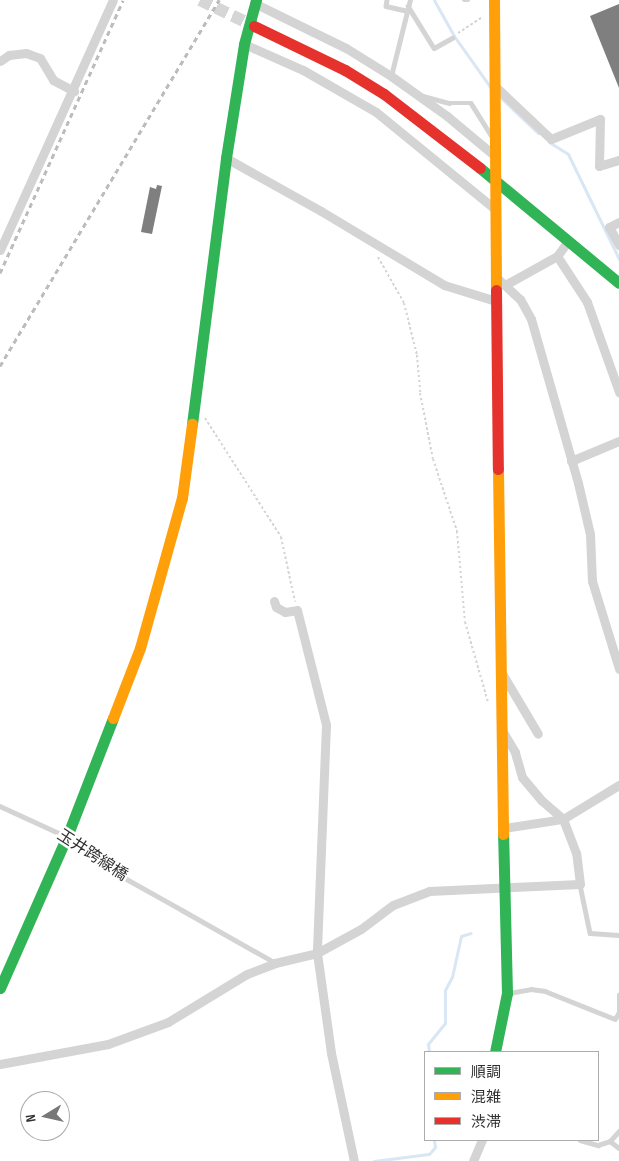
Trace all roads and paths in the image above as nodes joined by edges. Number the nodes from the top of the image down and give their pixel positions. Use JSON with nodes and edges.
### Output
{"nodes":[{"id":1,"x":113,"y":0,"type":"edge"},
{"id":2,"x":387,"y":0,"type":"edge"},
{"id":3,"x":410,"y":0,"type":"edge"},
{"id":4,"x":464,"y":0,"type":"edge"},
{"id":5,"x":468,"y":0,"type":"edge"},
{"id":6,"x":255,"y":2,"type":"edge"},
{"id":7,"x":494,"y":5,"type":"edge"},
{"id":8,"x":408,"y":9,"type":"junction"},
{"id":9,"x":254,"y":26,"type":"tunnel mouth"},
{"id":10,"x":452,"y":38,"type":"joint"},
{"id":11,"x":244,"y":44,"type":"junction"},
{"id":12,"x":0,"y":61,"type":"edge"},
{"id":13,"x":391,"y":76,"type":"junction"},
{"id":14,"x":496,"y":86,"type":"junction"},
{"id":15,"x":74,"y":91,"type":"junction"},
{"id":16,"x":420,"y":95,"type":"junction"},
{"id":17,"x":496,"y":151,"type":"junction"},
{"id":18,"x":226,"y":158,"type":"junction"},
{"id":19,"x":619,"y":160,"type":"edge"},
{"id":20,"x":496,"y":180,"type":"junction"},
{"id":21,"x":496,"y":210,"type":"junction"},
{"id":22,"x":619,"y":222,"type":"edge"},
{"id":23,"x":568,"y":241,"type":"junction"},
{"id":24,"x":619,"y":245,"type":"edge"},
{"id":25,"x":380,"y":246,"type":"junction"},
{"id":26,"x":0,"y":250,"type":"edge"},
{"id":27,"x":557,"y":256,"type":"junction"},
{"id":28,"x":496,"y":277,"type":"junction"},
{"id":29,"x":619,"y":284,"type":"edge"},
{"id":30,"x":505,"y":285,"type":"junction"},
{"id":31,"x":496,"y":301,"type":"junction"},
{"id":32,"x":619,"y":392,"type":"edge"},
{"id":33,"x":204,"y":417,"type":"dead end"},
{"id":34,"x":619,"y":441,"type":"edge"},
{"id":35,"x":571,"y":461,"type":"junction"},
{"id":36,"x":274,"y":600,"type":"dead end"},
{"id":37,"x":297,"y":610,"type":"junction"},
{"id":38,"x":619,"y":669,"type":"edge"},
{"id":39,"x":500,"y":670,"type":"junction"},
{"id":40,"x":489,"y":705,"type":"dead end"},
{"id":41,"x":500,"y":729,"type":"junction"},
{"id":42,"x":538,"y":734,"type":"dead end"},
{"id":43,"x":619,"y":785,"type":"edge"},
{"id":44,"x":0,"y":806,"type":"edge"},
{"id":45,"x":563,"y":819,"type":"junction"},
{"id":46,"x":504,"y":828,"type":"junction"},
{"id":47,"x":580,"y":884,"type":"junction"},
{"id":48,"x":504,"y":890,"type":"junction"},
{"id":49,"x":619,"y":935,"type":"edge"},
{"id":50,"x":317,"y":953,"type":"junction"},
{"id":51,"x":275,"y":963,"type":"junction"},
{"id":52,"x":0,"y":988,"type":"edge"},
{"id":53,"x":507,"y":993,"type":"junction"},
{"id":54,"x":619,"y":995,"type":"edge"},
{"id":55,"x":495,"y":1051,"type":"edge"},
{"id":56,"x":0,"y":1064,"type":"edge"},
{"id":57,"x":619,"y":1131,"type":"edge"},
{"id":58,"x":482,"y":1141,"type":"edge"},
{"id":59,"x":584,"y":1141,"type":"edge"},
{"id":60,"x":610,"y":1141,"type":"junction"},
{"id":61,"x":619,"y":1148,"type":"edge"},
{"id":62,"x":354,"y":1161,"type":"edge"},
{"id":63,"x":473,"y":1161,"type":"edge"}],
"edges":[{"from":1,"to":15,"type":"street"},
{"from":2,"to":8,"type":"lane"},
{"from":3,"to":8,"type":"lane"},
{"from":4,"to":5,"type":"lane"},
{"from":6,"to":11,"type":"street"},
{"from":6,"to":13,"type":"street"},
{"from":7,"to":10,"type":"path"},
{"from":7,"to":14,"type":"street"},
{"from":8,"to":10,"type":"lane"},
{"from":8,"to":13,"type":"lane"},
{"from":9,"to":20,"type":"street"},
{"from":11,"to":18,"type":"street"},
{"from":11,"to":21,"type":"street"},
{"from":12,"to":15,"type":"street"},
{"from":13,"to":16,"type":"street"},
{"from":14,"to":17,"type":"street"},
{"from":14,"to":19,"type":"street"},
{"from":15,"to":26,"type":"street"},
{"from":16,"to":17,"type":"street"},
{"from":16,"to":17,"type":"lane"},
{"from":17,"to":20,"type":"street"},
{"from":18,"to":25,"type":"street"},
{"from":18,"to":52,"type":"street"},
{"from":20,"to":21,"type":"street"},
{"from":20,"to":23,"type":"street"},
{"from":21,"to":28,"type":"street"},
{"from":22,"to":24,"type":"street"},
{"from":23,"to":27,"type":"street"},
{"from":23,"to":29,"type":"street"},
{"from":25,"to":31,"type":"street"},
{"from":25,"to":40,"type":"path"},
{"from":27,"to":30,"type":"street"},
{"from":27,"to":32,"type":"street"},
{"from":28,"to":30,"type":"street"},
{"from":28,"to":31,"type":"street"},
{"from":30,"to":35,"type":"street"},
{"from":31,"to":39,"type":"street"},
{"from":33,"to":37,"type":"path"},
{"from":34,"to":35,"type":"street"},
{"from":35,"to":38,"type":"street"},
{"from":36,"to":37,"type":"street"},
{"from":37,"to":50,"type":"street"},
{"from":39,"to":41,"type":"street"},
{"from":39,"to":42,"type":"street"},
{"from":41,"to":45,"type":"street"},
{"from":41,"to":46,"type":"street"},
{"from":43,"to":45,"type":"street"},
{"from":44,"to":51,"type":"lane","name":"玉井跨線橋","bridge":true},
{"from":45,"to":46,"type":"street"},
{"from":45,"to":47,"type":"street"},
{"from":46,"to":48,"type":"street"},
{"from":47,"to":48,"type":"street"},
{"from":47,"to":49,"type":"lane"},
{"from":48,"to":50,"type":"street"},
{"from":48,"to":53,"type":"street"},
{"from":50,"to":51,"type":"street"},
{"from":50,"to":62,"type":"street"},
{"from":51,"to":56,"type":"street"},
{"from":53,"to":54,"type":"lane"},
{"from":53,"to":55,"type":"street"},
{"from":57,"to":60,"type":"lane"},
{"from":58,"to":63,"type":"street"},
{"from":59,"to":60,"type":"lane"},
{"from":60,"to":61,"type":"lane"}]}
